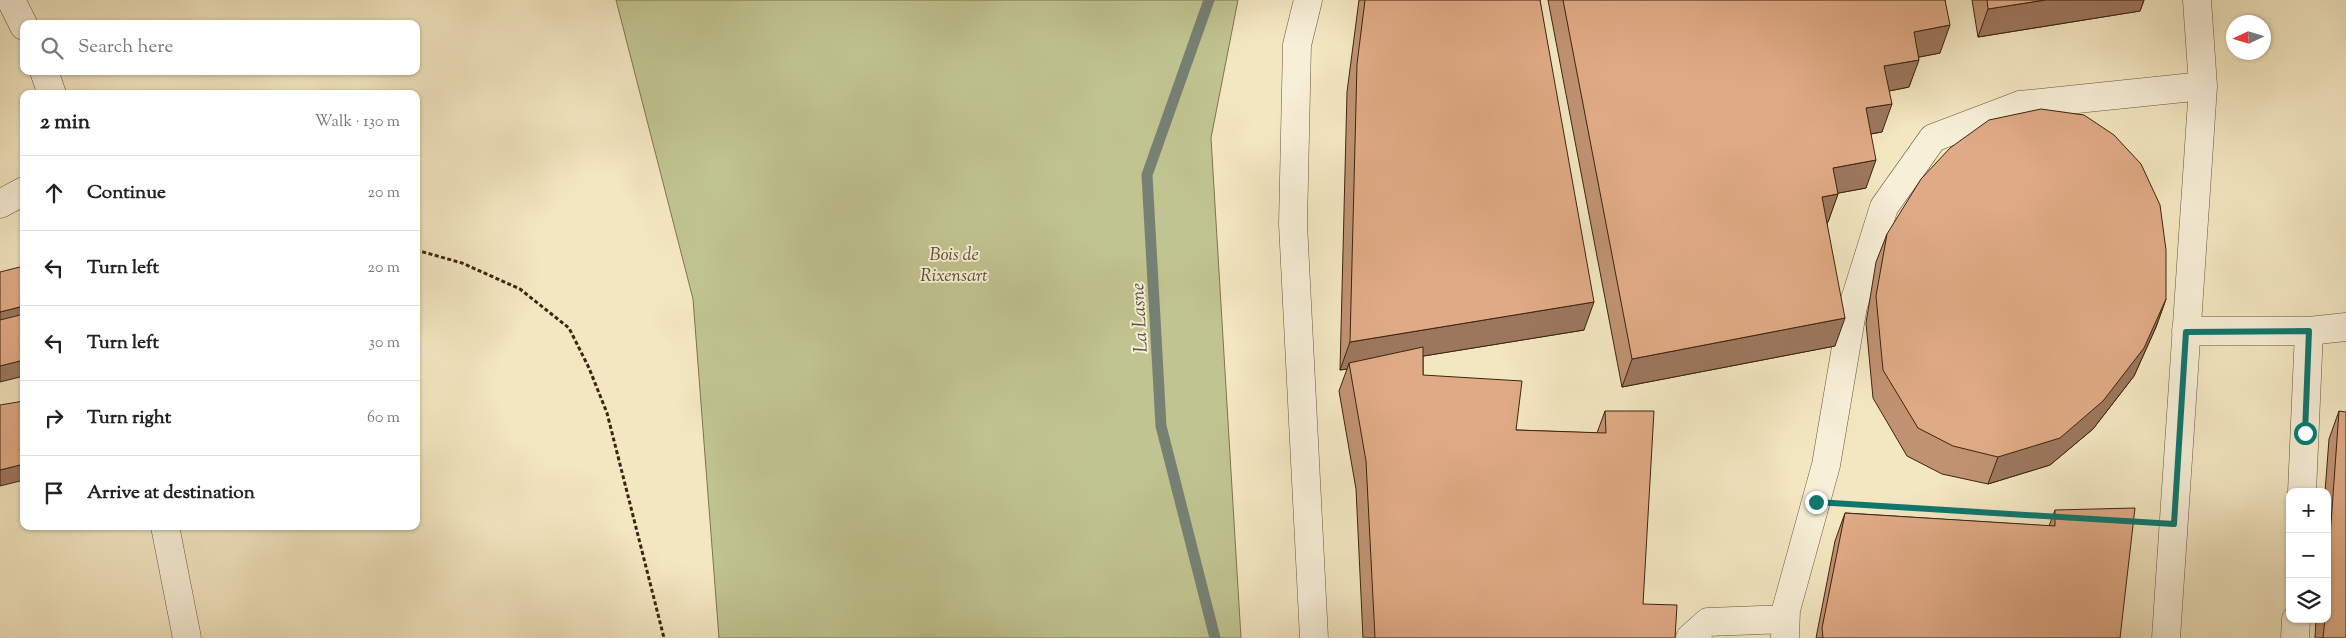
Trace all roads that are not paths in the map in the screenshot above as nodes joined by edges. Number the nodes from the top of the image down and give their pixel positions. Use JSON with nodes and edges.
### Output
{"nodes":[{"id":1,"x":11,"y":0,"type":"edge"},
{"id":2,"x":1308,"y":0,"type":"edge"},
{"id":3,"x":2197,"y":0,"type":"edge"},
{"id":4,"x":21,"y":20,"type":"edge"},
{"id":5,"x":45,"y":75,"type":"edge"},
{"id":6,"x":2203,"y":86,"type":"junction"},
{"id":7,"x":51,"y":90,"type":"edge"},
{"id":8,"x":20,"y":193,"type":"edge"},
{"id":9,"x":0,"y":204,"type":"edge"},
{"id":10,"x":2346,"y":327,"type":"edge"},
{"id":11,"x":2309,"y":331,"type":"junction"},
{"id":12,"x":2186,"y":332,"type":"junction"},
{"id":13,"x":2302,"y":488,"type":"edge"},
{"id":14,"x":166,"y":530,"type":"edge"},
{"id":15,"x":2296,"y":623,"type":"edge"},
{"id":16,"x":1785,"y":629,"type":"edge"},
{"id":17,"x":187,"y":638,"type":"edge"},
{"id":18,"x":1314,"y":638,"type":"edge"},
{"id":19,"x":1690,"y":638,"type":"edge"},
{"id":20,"x":2166,"y":638,"type":"edge"},
{"id":21,"x":2295,"y":638,"type":"edge"}],
"edges":[{"from":1,"to":4,"type":"street"},
{"from":2,"to":18,"type":"street"},
{"from":3,"to":6,"type":"street"},
{"from":5,"to":7,"type":"street"},
{"from":6,"to":12,"type":"street"},
{"from":6,"to":16,"type":"street"},
{"from":8,"to":9,"type":"street"},
{"from":10,"to":11,"type":"street"},
{"from":11,"to":12,"type":"street"},
{"from":11,"to":13,"type":"street"},
{"from":12,"to":20,"type":"street"},
{"from":14,"to":17,"type":"street"},
{"from":15,"to":21,"type":"street"},
{"from":16,"to":19,"type":"street"}]}
